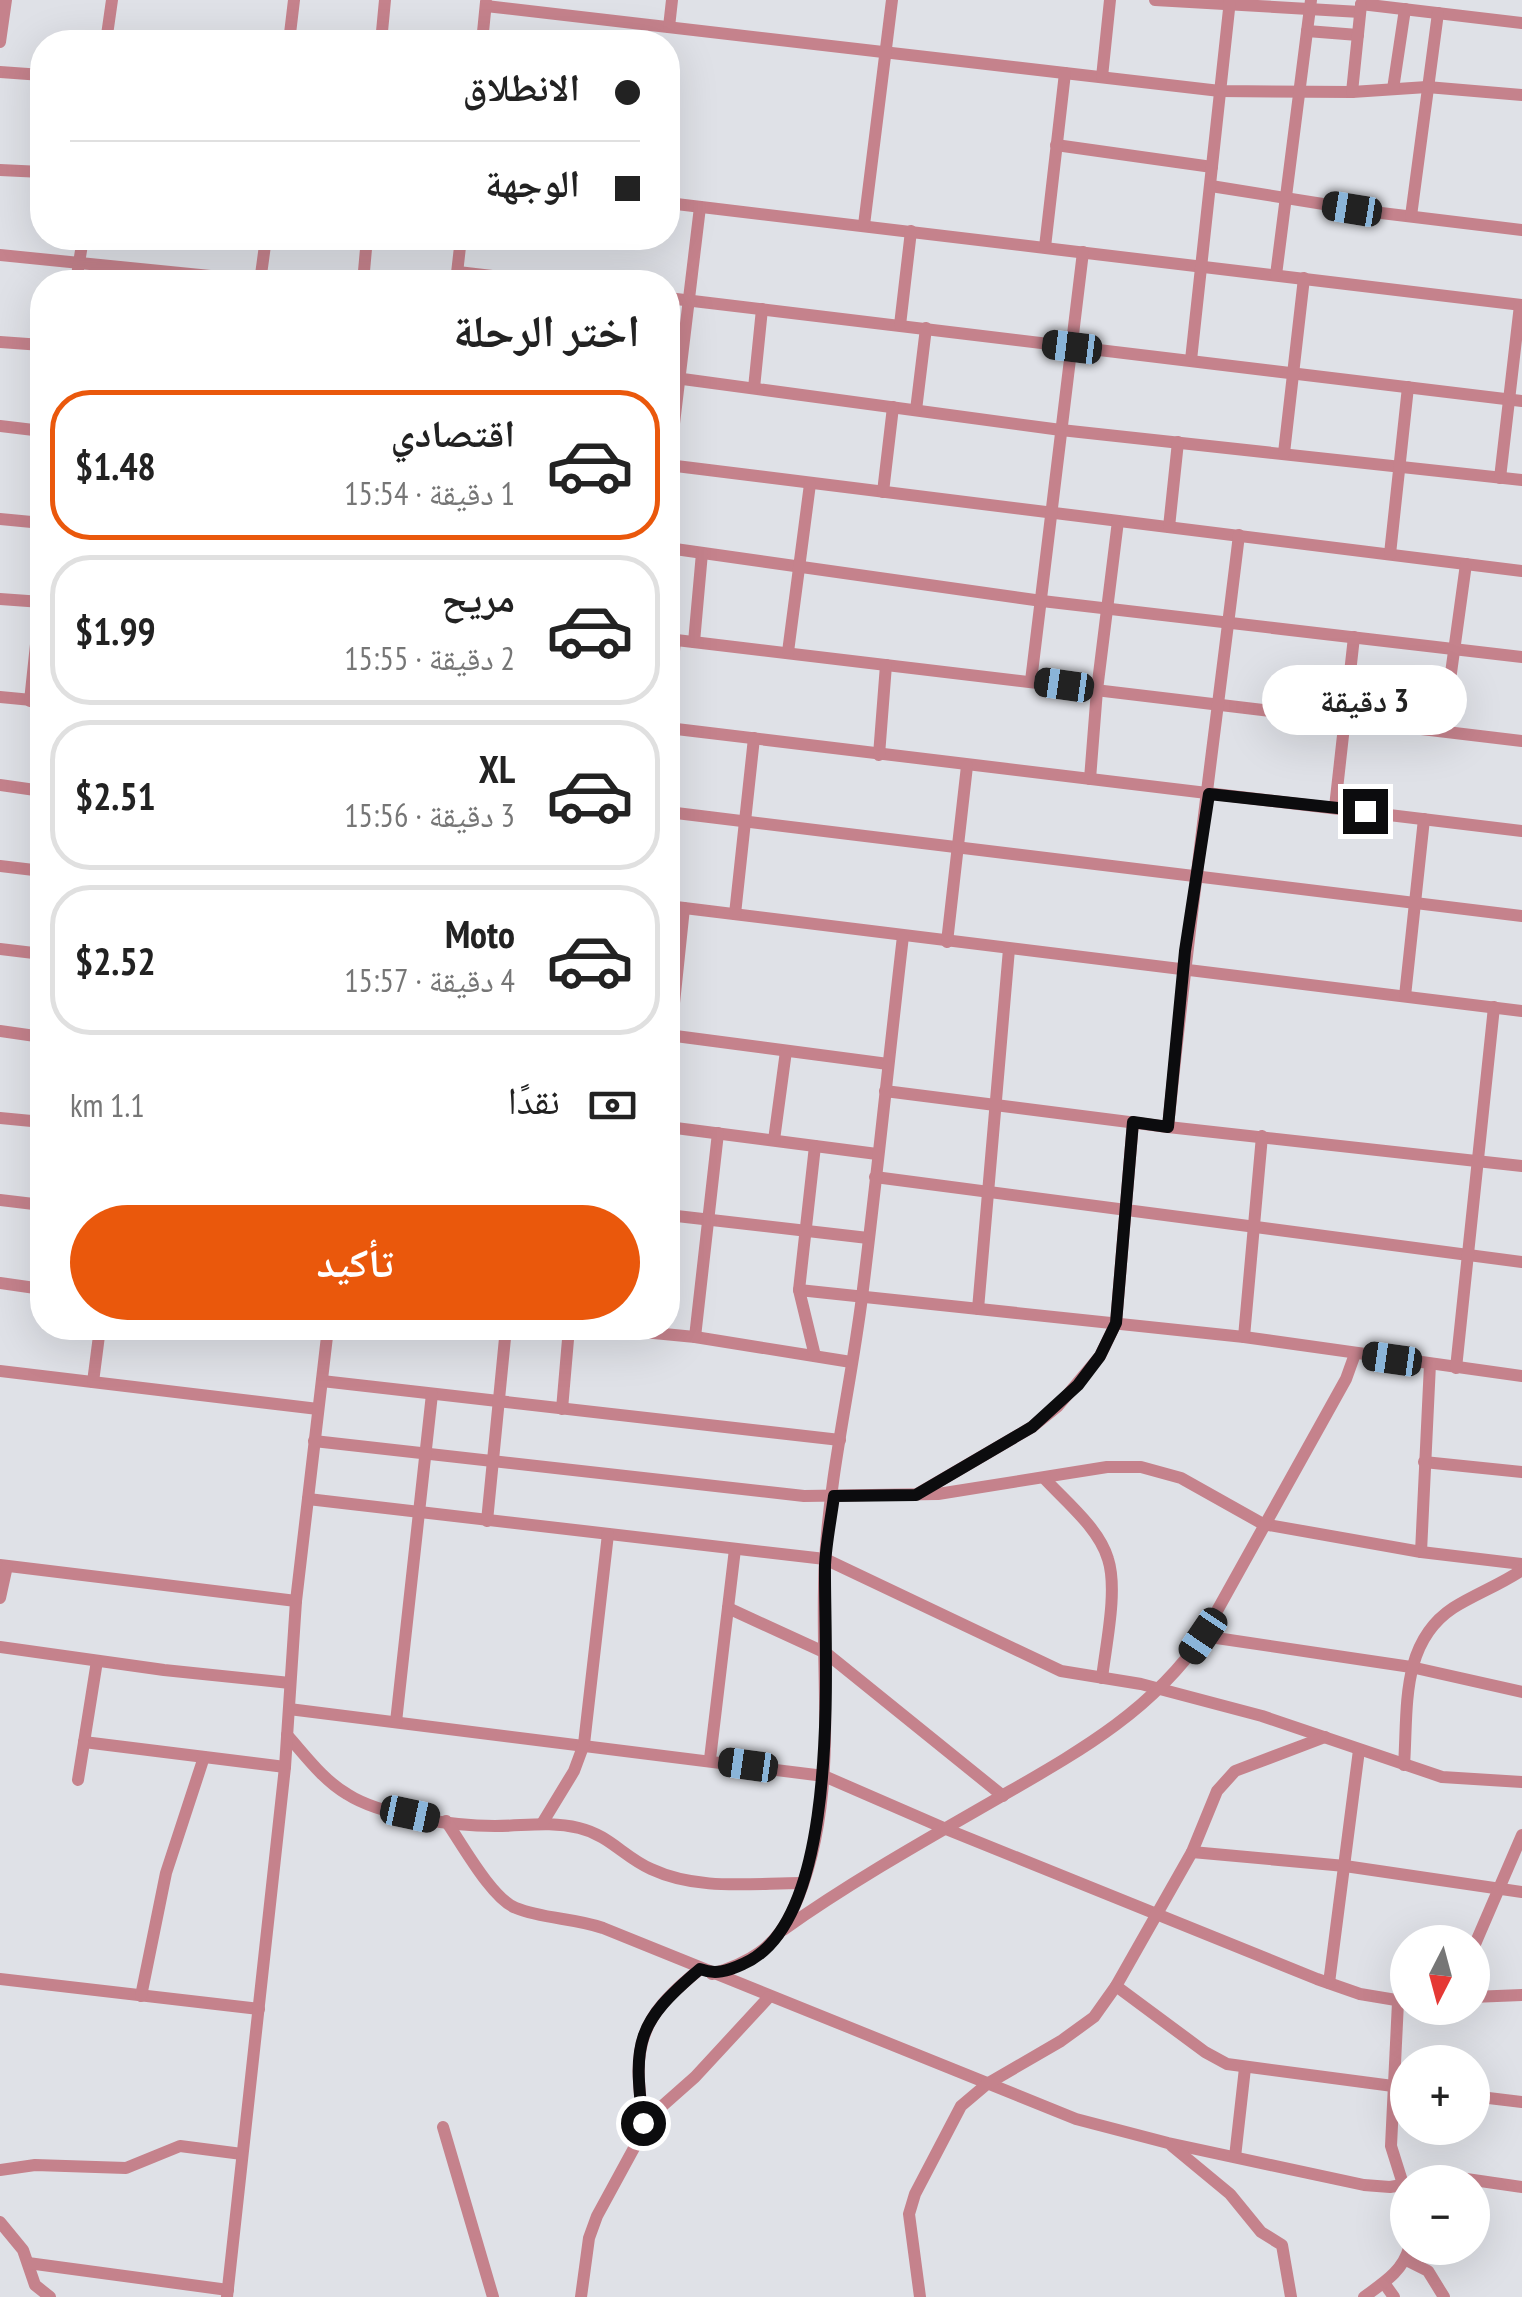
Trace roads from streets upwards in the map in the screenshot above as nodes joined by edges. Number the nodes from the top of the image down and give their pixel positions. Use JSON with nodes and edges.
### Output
{"nodes":[{"id":1,"x":6,"y":0,"type":"edge"},
{"id":2,"x":112,"y":0,"type":"edge"},
{"id":3,"x":294,"y":0,"type":"edge"},
{"id":4,"x":385,"y":0,"type":"edge"},
{"id":5,"x":672,"y":0,"type":"edge"},
{"id":6,"x":892,"y":0,"type":"edge"},
{"id":7,"x":1110,"y":0,"type":"edge"},
{"id":8,"x":1155,"y":0,"type":"edge"},
{"id":9,"x":1230,"y":1,"type":"edge"},
{"id":10,"x":486,"y":3,"type":"edge"},
{"id":11,"x":1310,"y":4,"type":"edge"},
{"id":12,"x":1361,"y":5,"type":"edge"},
{"id":13,"x":1405,"y":9,"type":"junction"},
{"id":14,"x":1438,"y":13,"type":"junction"},
{"id":15,"x":1522,"y":23,"type":"edge"},
{"id":16,"x":670,"y":28,"type":"junction"},
{"id":17,"x":108,"y":30,"type":"edge"},
{"id":18,"x":290,"y":30,"type":"edge"},
{"id":19,"x":382,"y":30,"type":"edge"},
{"id":20,"x":483,"y":30,"type":"edge"},
{"id":21,"x":1307,"y":31,"type":"junction"},
{"id":22,"x":1358,"y":35,"type":"junction"},
{"id":23,"x":0,"y":42,"type":"edge"},
{"id":24,"x":885,"y":54,"type":"junction"},
{"id":25,"x":0,"y":72,"type":"edge"},
{"id":26,"x":1065,"y":73,"type":"junction"},
{"id":27,"x":30,"y":74,"type":"edge"},
{"id":28,"x":1102,"y":77,"type":"junction"},
{"id":29,"x":1427,"y":87,"type":"junction"},
{"id":30,"x":1394,"y":89,"type":"junction"},
{"id":31,"x":1220,"y":90,"type":"junction"},
{"id":32,"x":1298,"y":92,"type":"junction"},
{"id":33,"x":1352,"y":92,"type":"junction"},
{"id":34,"x":1522,"y":95,"type":"edge"},
{"id":35,"x":1056,"y":145,"type":"junction"},
{"id":36,"x":1212,"y":167,"type":"junction"},
{"id":37,"x":0,"y":170,"type":"edge"},
{"id":38,"x":30,"y":171,"type":"edge"},
{"id":39,"x":1210,"y":186,"type":"junction"},
{"id":40,"x":1285,"y":197,"type":"junction"},
{"id":41,"x":680,"y":204,"type":"edge"},
{"id":42,"x":700,"y":207,"type":"junction"},
{"id":43,"x":1411,"y":216,"type":"junction"},
{"id":44,"x":864,"y":225,"type":"junction"},
{"id":45,"x":1522,"y":230,"type":"edge"},
{"id":46,"x":911,"y":231,"type":"junction"},
{"id":47,"x":1045,"y":247,"type":"junction"},
{"id":48,"x":81,"y":250,"type":"edge"},
{"id":49,"x":1084,"y":252,"type":"junction"},
{"id":50,"x":0,"y":255,"type":"edge"},
{"id":51,"x":79,"y":262,"type":"junction"},
{"id":52,"x":1201,"y":266,"type":"junction"},
{"id":53,"x":78,"y":270,"type":"edge"},
{"id":54,"x":151,"y":270,"type":"edge"},
{"id":55,"x":1276,"y":275,"type":"junction"},
{"id":56,"x":1304,"y":278,"type":"junction"},
{"id":57,"x":680,"y":299,"type":"edge"},
{"id":58,"x":688,"y":300,"type":"junction"},
{"id":59,"x":1521,"y":305,"type":"edge"},
{"id":60,"x":762,"y":308,"type":"junction"},
{"id":61,"x":900,"y":325,"type":"junction"},
{"id":62,"x":926,"y":328,"type":"junction"},
{"id":63,"x":0,"y":342,"type":"edge"},
{"id":64,"x":680,"y":342,"type":"edge"},
{"id":65,"x":30,"y":344,"type":"edge"},
{"id":66,"x":1072,"y":347,"type":"junction"},
{"id":67,"x":1191,"y":360,"type":"junction"},
{"id":68,"x":1294,"y":373,"type":"junction"},
{"id":69,"x":680,"y":379,"type":"edge"},
{"id":70,"x":1408,"y":387,"type":"junction"},
{"id":71,"x":754,"y":388,"type":"junction"},
{"id":72,"x":1515,"y":400,"type":"edge"},
{"id":73,"x":893,"y":408,"type":"junction"},
{"id":74,"x":916,"y":410,"type":"junction"},
{"id":75,"x":0,"y":426,"type":"edge"},
{"id":76,"x":30,"y":429,"type":"edge"},
{"id":77,"x":1061,"y":430,"type":"junction"},
{"id":78,"x":1178,"y":442,"type":"junction"},
{"id":79,"x":1284,"y":453,"type":"junction"},
{"id":80,"x":680,"y":467,"type":"edge"},
{"id":81,"x":1400,"y":467,"type":"junction"},
{"id":82,"x":1500,"y":478,"type":"junction"},
{"id":83,"x":1522,"y":480,"type":"edge"},
{"id":84,"x":810,"y":484,"type":"junction"},
{"id":85,"x":883,"y":492,"type":"junction"},
{"id":86,"x":1050,"y":513,"type":"junction"},
{"id":87,"x":0,"y":519,"type":"edge"},
{"id":88,"x":1118,"y":521,"type":"junction"},
{"id":89,"x":30,"y":522,"type":"edge"},
{"id":90,"x":1169,"y":527,"type":"junction"},
{"id":91,"x":1239,"y":535,"type":"junction"},
{"id":92,"x":680,"y":550,"type":"edge"},
{"id":93,"x":702,"y":553,"type":"junction"},
{"id":94,"x":1390,"y":554,"type":"junction"},
{"id":95,"x":1466,"y":564,"type":"junction"},
{"id":96,"x":799,"y":566,"type":"junction"},
{"id":97,"x":1522,"y":571,"type":"edge"},
{"id":98,"x":0,"y":599,"type":"edge"},
{"id":99,"x":1042,"y":600,"type":"junction"},
{"id":100,"x":30,"y":601,"type":"edge"},
{"id":101,"x":1107,"y":608,"type":"junction"},
{"id":102,"x":1228,"y":622,"type":"junction"},
{"id":103,"x":1354,"y":636,"type":"junction"},
{"id":104,"x":680,"y":641,"type":"edge"},
{"id":105,"x":694,"y":642,"type":"junction"},
{"id":106,"x":1456,"y":650,"type":"junction"},
{"id":107,"x":788,"y":652,"type":"junction"},
{"id":108,"x":1522,"y":658,"type":"edge"},
{"id":109,"x":886,"y":665,"type":"junction"},
{"id":110,"x":1031,"y":680,"type":"junction"},
{"id":111,"x":1097,"y":690,"type":"junction"},
{"id":112,"x":0,"y":697,"type":"edge"},
{"id":113,"x":30,"y":700,"type":"edge"},
{"id":114,"x":1218,"y":706,"type":"junction"},
{"id":115,"x":1343,"y":720,"type":"junction"},
{"id":116,"x":680,"y":729,"type":"edge"},
{"id":117,"x":1444,"y":731,"type":"junction"},
{"id":118,"x":754,"y":738,"type":"junction"},
{"id":119,"x":1522,"y":741,"type":"edge"},
{"id":120,"x":878,"y":755,"type":"junction"},
{"id":121,"x":966,"y":766,"type":"junction"},
{"id":122,"x":1090,"y":778,"type":"junction"},
{"id":123,"x":0,"y":786,"type":"edge"},
{"id":124,"x":30,"y":790,"type":"edge"},
{"id":125,"x":1209,"y":794,"type":"junction"},
{"id":126,"x":1335,"y":807,"type":"junction"},
{"id":127,"x":680,"y":813,"type":"edge"},
{"id":128,"x":1424,"y":819,"type":"junction"},
{"id":129,"x":745,"y":821,"type":"junction"},
{"id":130,"x":1522,"y":831,"type":"edge"},
{"id":131,"x":956,"y":847,"type":"junction"},
{"id":132,"x":0,"y":866,"type":"edge"},
{"id":133,"x":30,"y":870,"type":"edge"},
{"id":134,"x":1197,"y":878,"type":"junction"},
{"id":135,"x":1415,"y":902,"type":"junction"},
{"id":136,"x":680,"y":908,"type":"edge"},
{"id":137,"x":684,"y":908,"type":"junction"},
{"id":138,"x":735,"y":914,"type":"junction"},
{"id":139,"x":1522,"y":916,"type":"edge"},
{"id":140,"x":903,"y":936,"type":"junction"},
{"id":141,"x":680,"y":942,"type":"edge"},
{"id":142,"x":947,"y":942,"type":"junction"},
{"id":143,"x":0,"y":949,"type":"edge"},
{"id":144,"x":1009,"y":949,"type":"junction"},
{"id":145,"x":30,"y":953,"type":"edge"},
{"id":146,"x":1184,"y":969,"type":"junction"},
{"id":147,"x":1405,"y":996,"type":"junction"},
{"id":148,"x":1494,"y":1007,"type":"junction"},
{"id":149,"x":1522,"y":1011,"type":"edge"},
{"id":150,"x":0,"y":1032,"type":"edge"},
{"id":151,"x":30,"y":1036,"type":"edge"},
{"id":152,"x":680,"y":1037,"type":"edge"},
{"id":153,"x":786,"y":1051,"type":"junction"},
{"id":154,"x":888,"y":1064,"type":"junction"},
{"id":155,"x":885,"y":1091,"type":"junction"},
{"id":156,"x":997,"y":1105,"type":"junction"},
{"id":157,"x":0,"y":1118,"type":"edge"},
{"id":158,"x":30,"y":1121,"type":"edge"},
{"id":159,"x":1133,"y":1122,"type":"junction"},
{"id":160,"x":1168,"y":1127,"type":"junction"},
{"id":161,"x":680,"y":1129,"type":"edge"},
{"id":162,"x":718,"y":1134,"type":"junction"},
{"id":163,"x":1262,"y":1136,"type":"junction"},
{"id":164,"x":774,"y":1140,"type":"junction"},
{"id":165,"x":816,"y":1146,"type":"junction"},
{"id":166,"x":877,"y":1154,"type":"junction"},
{"id":167,"x":1478,"y":1160,"type":"junction"},
{"id":168,"x":1522,"y":1166,"type":"edge"},
{"id":169,"x":875,"y":1177,"type":"junction"},
{"id":170,"x":990,"y":1193,"type":"junction"},
{"id":171,"x":0,"y":1200,"type":"edge"},
{"id":172,"x":30,"y":1204,"type":"edge"},
{"id":173,"x":1126,"y":1211,"type":"junction"},
{"id":174,"x":680,"y":1216,"type":"edge"},
{"id":175,"x":708,"y":1219,"type":"junction"},
{"id":176,"x":1254,"y":1228,"type":"junction"},
{"id":177,"x":806,"y":1231,"type":"junction"},
{"id":178,"x":868,"y":1238,"type":"junction"},
{"id":179,"x":1469,"y":1255,"type":"junction"},
{"id":180,"x":1522,"y":1262,"type":"edge"},
{"id":181,"x":0,"y":1283,"type":"edge"},
{"id":182,"x":30,"y":1287,"type":"edge"},
{"id":183,"x":799,"y":1290,"type":"junction"},
{"id":184,"x":862,"y":1298,"type":"junction"},
{"id":185,"x":978,"y":1309,"type":"junction"},
{"id":186,"x":1116,"y":1323,"type":"junction"},
{"id":187,"x":680,"y":1335,"type":"edge"},
{"id":188,"x":695,"y":1337,"type":"junction"},
{"id":189,"x":1244,"y":1337,"type":"junction"},
{"id":190,"x":99,"y":1340,"type":"edge"},
{"id":191,"x":327,"y":1340,"type":"edge"},
{"id":192,"x":505,"y":1340,"type":"edge"},
{"id":193,"x":567,"y":1340,"type":"edge"},
{"id":194,"x":1354,"y":1354,"type":"junction"},
{"id":195,"x":815,"y":1356,"type":"junction"},
{"id":196,"x":851,"y":1362,"type":"junction"},
{"id":197,"x":1430,"y":1364,"type":"junction"},
{"id":198,"x":1456,"y":1368,"type":"junction"},
{"id":199,"x":0,"y":1371,"type":"edge"},
{"id":200,"x":1522,"y":1376,"type":"edge"},
{"id":201,"x":322,"y":1381,"type":"junction"},
{"id":202,"x":94,"y":1382,"type":"junction"},
{"id":203,"x":432,"y":1394,"type":"junction"},
{"id":204,"x":498,"y":1402,"type":"junction"},
{"id":205,"x":318,"y":1409,"type":"junction"},
{"id":206,"x":562,"y":1409,"type":"junction"},
{"id":207,"x":840,"y":1440,"type":"junction"},
{"id":208,"x":314,"y":1441,"type":"junction"},
{"id":209,"x":424,"y":1454,"type":"junction"},
{"id":210,"x":1424,"y":1462,"type":"junction"},
{"id":211,"x":493,"y":1463,"type":"junction"},
{"id":212,"x":1522,"y":1472,"type":"edge"},
{"id":213,"x":1044,"y":1478,"type":"junction"},
{"id":214,"x":916,"y":1495,"type":"junction"},
{"id":215,"x":834,"y":1496,"type":"junction"},
{"id":216,"x":308,"y":1500,"type":"junction"},
{"id":217,"x":417,"y":1513,"type":"junction"},
{"id":218,"x":487,"y":1521,"type":"junction"},
{"id":219,"x":1263,"y":1524,"type":"junction"},
{"id":220,"x":608,"y":1534,"type":"junction"},
{"id":221,"x":736,"y":1549,"type":"junction"},
{"id":222,"x":1421,"y":1552,"type":"junction"},
{"id":223,"x":825,"y":1560,"type":"junction"},
{"id":224,"x":4,"y":1566,"type":"edge"},
{"id":225,"x":1522,"y":1567,"type":"edge"},
{"id":226,"x":0,"y":1598,"type":"edge"},
{"id":227,"x":296,"y":1602,"type":"junction"},
{"id":228,"x":728,"y":1608,"type":"junction"},
{"id":229,"x":1203,"y":1636,"type":"junction"},
{"id":230,"x":0,"y":1647,"type":"edge"},
{"id":231,"x":826,"y":1653,"type":"junction"},
{"id":232,"x":97,"y":1661,"type":"junction"},
{"id":233,"x":1411,"y":1668,"type":"junction"},
{"id":234,"x":1102,"y":1678,"type":"junction"},
{"id":235,"x":290,"y":1683,"type":"junction"},
{"id":236,"x":1161,"y":1689,"type":"junction"},
{"id":237,"x":1522,"y":1692,"type":"edge"},
{"id":238,"x":289,"y":1708,"type":"junction"},
{"id":239,"x":396,"y":1722,"type":"junction"},
{"id":240,"x":287,"y":1735,"type":"junction"},
{"id":241,"x":1325,"y":1737,"type":"junction"},
{"id":242,"x":84,"y":1742,"type":"junction"},
{"id":243,"x":584,"y":1744,"type":"junction"},
{"id":244,"x":1359,"y":1750,"type":"junction"},
{"id":245,"x":204,"y":1757,"type":"junction"},
{"id":246,"x":710,"y":1759,"type":"junction"},
{"id":247,"x":1404,"y":1765,"type":"junction"},
{"id":248,"x":285,"y":1768,"type":"junction"},
{"id":249,"x":824,"y":1776,"type":"junction"},
{"id":250,"x":78,"y":1780,"type":"dead end"},
{"id":251,"x":1522,"y":1782,"type":"edge"},
{"id":252,"x":1002,"y":1796,"type":"junction"},
{"id":253,"x":446,"y":1822,"type":"junction"},
{"id":254,"x":544,"y":1822,"type":"junction"},
{"id":255,"x":946,"y":1829,"type":"junction"},
{"id":256,"x":1522,"y":1835,"type":"edge"},
{"id":257,"x":1192,"y":1852,"type":"junction"},
{"id":258,"x":1346,"y":1866,"type":"junction"},
{"id":259,"x":802,"y":1883,"type":"junction"},
{"id":260,"x":1497,"y":1888,"type":"junction"},
{"id":261,"x":1522,"y":1892,"type":"edge"},
{"id":262,"x":1156,"y":1914,"type":"junction"},
{"id":263,"x":1482,"y":1925,"type":"edge"},
{"id":264,"x":782,"y":1931,"type":"junction"},
{"id":265,"x":706,"y":1971,"type":"junction"},
{"id":266,"x":0,"y":1979,"type":"edge"},
{"id":267,"x":1330,"y":1983,"type":"junction"},
{"id":268,"x":1116,"y":1986,"type":"junction"},
{"id":269,"x":141,"y":1996,"type":"junction"},
{"id":270,"x":1522,"y":1996,"type":"edge"},
{"id":271,"x":770,"y":1997,"type":"junction"},
{"id":272,"x":1490,"y":1997,"type":"edge"},
{"id":273,"x":1390,"y":2000,"type":"edge"},
{"id":274,"x":259,"y":2008,"type":"junction"},
{"id":275,"x":1245,"y":2068,"type":"junction"},
{"id":276,"x":987,"y":2084,"type":"junction"},
{"id":277,"x":1390,"y":2086,"type":"edge"},
{"id":278,"x":1490,"y":2098,"type":"edge"},
{"id":279,"x":1522,"y":2102,"type":"edge"},
{"id":280,"x":643,"y":2123,"type":"junction"},
{"id":281,"x":443,"y":2127,"type":"dead end"},
{"id":282,"x":1168,"y":2143,"type":"junction"},
{"id":283,"x":242,"y":2154,"type":"junction"},
{"id":284,"x":1236,"y":2158,"type":"junction"},
{"id":285,"x":0,"y":2170,"type":"edge"},
{"id":286,"x":1490,"y":2182,"type":"edge"},
{"id":287,"x":1390,"y":2184,"type":"edge"},
{"id":288,"x":1522,"y":2187,"type":"edge"},
{"id":289,"x":0,"y":2222,"type":"edge"},
{"id":290,"x":28,"y":2263,"type":"junction"},
{"id":291,"x":1398,"y":2265,"type":"edge"},
{"id":292,"x":1421,"y":2265,"type":"edge"},
{"id":293,"x":1384,"y":2283,"type":"junction"},
{"id":294,"x":227,"y":2293,"type":"edge"},
{"id":295,"x":579,"y":2295,"type":"edge"},
{"id":296,"x":50,"y":2297,"type":"edge"},
{"id":297,"x":493,"y":2297,"type":"edge"},
{"id":298,"x":920,"y":2297,"type":"edge"},
{"id":299,"x":1291,"y":2297,"type":"edge"},
{"id":300,"x":1364,"y":2297,"type":"edge"},
{"id":301,"x":1394,"y":2297,"type":"edge"},
{"id":302,"x":1444,"y":2297,"type":"edge"}],
"edges":[{"from":1,"to":23,"type":"street"},
{"from":2,"to":17,"type":"street"},
{"from":3,"to":18,"type":"street"},
{"from":4,"to":19,"type":"street"},
{"from":5,"to":16,"type":"street"},
{"from":6,"to":24,"type":"street"},
{"from":7,"to":28,"type":"street"},
{"from":8,"to":9,"type":"street"},
{"from":9,"to":11,"type":"street"},
{"from":9,"to":31,"type":"street"},
{"from":10,"to":16,"type":"street"},
{"from":10,"to":20,"type":"street"},
{"from":11,"to":12,"type":"street"},
{"from":11,"to":21,"type":"street"},
{"from":12,"to":13,"type":"street"},
{"from":12,"to":22,"type":"street"},
{"from":13,"to":14,"type":"street"},
{"from":13,"to":30,"type":"street"},
{"from":14,"to":15,"type":"street"},
{"from":14,"to":29,"type":"street"},
{"from":16,"to":24,"type":"street"},
{"from":21,"to":22,"type":"street"},
{"from":21,"to":32,"type":"street"},
{"from":22,"to":33,"type":"street"},
{"from":24,"to":26,"type":"street"},
{"from":24,"to":44,"type":"street"},
{"from":25,"to":27,"type":"street"},
{"from":26,"to":28,"type":"street"},
{"from":26,"to":35,"type":"street"},
{"from":28,"to":31,"type":"street"},
{"from":29,"to":30,"type":"street"},
{"from":29,"to":34,"type":"street"},
{"from":29,"to":43,"type":"street"},
{"from":30,"to":33,"type":"street"},
{"from":31,"to":32,"type":"street"},
{"from":31,"to":36,"type":"street"},
{"from":32,"to":33,"type":"street"},
{"from":32,"to":40,"type":"street"},
{"from":35,"to":36,"type":"street"},
{"from":35,"to":47,"type":"street"},
{"from":36,"to":39,"type":"street"},
{"from":37,"to":38,"type":"street"},
{"from":39,"to":40,"type":"street"},
{"from":39,"to":52,"type":"street"},
{"from":40,"to":43,"type":"street"},
{"from":40,"to":55,"type":"street"},
{"from":41,"to":42,"type":"street"},
{"from":42,"to":44,"type":"street"},
{"from":42,"to":58,"type":"street"},
{"from":43,"to":45,"type":"street"},
{"from":44,"to":46,"type":"street"},
{"from":46,"to":47,"type":"street"},
{"from":46,"to":61,"type":"street"},
{"from":47,"to":49,"type":"street"},
{"from":48,"to":51,"type":"street"},
{"from":49,"to":52,"type":"street"},
{"from":49,"to":66,"type":"street"},
{"from":50,"to":51,"type":"street"},
{"from":51,"to":53,"type":"street"},
{"from":51,"to":54,"type":"street"},
{"from":52,"to":55,"type":"street"},
{"from":52,"to":67,"type":"street"},
{"from":55,"to":56,"type":"street"},
{"from":56,"to":59,"type":"street"},
{"from":56,"to":68,"type":"street"},
{"from":57,"to":58,"type":"street"},
{"from":58,"to":60,"type":"street"},
{"from":58,"to":64,"type":"street"},
{"from":59,"to":72,"type":"street"},
{"from":60,"to":61,"type":"street"},
{"from":60,"to":71,"type":"street"},
{"from":61,"to":62,"type":"street"},
{"from":62,"to":66,"type":"street"},
{"from":62,"to":74,"type":"street"},
{"from":63,"to":65,"type":"street"},
{"from":66,"to":67,"type":"street"},
{"from":66,"to":77,"type":"street"},
{"from":67,"to":68,"type":"street"},
{"from":68,"to":70,"type":"street"},
{"from":68,"to":79,"type":"street"},
{"from":69,"to":71,"type":"street"},
{"from":70,"to":72,"type":"street"},
{"from":70,"to":81,"type":"street"},
{"from":71,"to":73,"type":"street"},
{"from":72,"to":82,"type":"street"},
{"from":73,"to":74,"type":"street"},
{"from":73,"to":85,"type":"street"},
{"from":74,"to":77,"type":"street"},
{"from":75,"to":76,"type":"street"},
{"from":77,"to":78,"type":"street"},
{"from":77,"to":86,"type":"street"},
{"from":78,"to":79,"type":"street"},
{"from":78,"to":90,"type":"street"},
{"from":79,"to":81,"type":"street"},
{"from":80,"to":84,"type":"street"},
{"from":81,"to":82,"type":"street"},
{"from":81,"to":94,"type":"street"},
{"from":82,"to":83,"type":"street"},
{"from":84,"to":85,"type":"street"},
{"from":84,"to":96,"type":"street"},
{"from":85,"to":86,"type":"street"},
{"from":86,"to":88,"type":"street"},
{"from":86,"to":99,"type":"street"},
{"from":87,"to":89,"type":"street"},
{"from":88,"to":90,"type":"street"},
{"from":88,"to":101,"type":"street"},
{"from":90,"to":91,"type":"street"},
{"from":91,"to":94,"type":"street"},
{"from":91,"to":102,"type":"street"},
{"from":92,"to":93,"type":"street"},
{"from":93,"to":96,"type":"street"},
{"from":93,"to":105,"type":"street"},
{"from":94,"to":95,"type":"street"},
{"from":95,"to":97,"type":"street"},
{"from":95,"to":106,"type":"street"},
{"from":96,"to":99,"type":"street"},
{"from":96,"to":107,"type":"street"},
{"from":98,"to":100,"type":"street"},
{"from":99,"to":101,"type":"street"},
{"from":99,"to":110,"type":"street"},
{"from":101,"to":102,"type":"street"},
{"from":101,"to":111,"type":"street"},
{"from":102,"to":103,"type":"street"},
{"from":102,"to":114,"type":"street"},
{"from":103,"to":106,"type":"street"},
{"from":103,"to":115,"type":"street"},
{"from":104,"to":105,"type":"street"},
{"from":105,"to":107,"type":"street"},
{"from":106,"to":108,"type":"street"},
{"from":106,"to":117,"type":"street"},
{"from":107,"to":109,"type":"street"},
{"from":109,"to":110,"type":"street"},
{"from":109,"to":120,"type":"street"},
{"from":110,"to":111,"type":"street"},
{"from":111,"to":114,"type":"street"},
{"from":111,"to":122,"type":"street"},
{"from":112,"to":113,"type":"street"},
{"from":114,"to":115,"type":"street"},
{"from":114,"to":125,"type":"street"},
{"from":115,"to":117,"type":"street"},
{"from":115,"to":126,"type":"street"},
{"from":116,"to":118,"type":"street"},
{"from":117,"to":119,"type":"street"},
{"from":118,"to":120,"type":"street"},
{"from":118,"to":129,"type":"street"},
{"from":120,"to":121,"type":"street"},
{"from":121,"to":122,"type":"street"},
{"from":121,"to":131,"type":"street"},
{"from":122,"to":125,"type":"street"},
{"from":123,"to":124,"type":"street"},
{"from":125,"to":126,"type":"street"},
{"from":125,"to":134,"type":"street"},
{"from":126,"to":128,"type":"street"},
{"from":127,"to":129,"type":"street"},
{"from":128,"to":130,"type":"street"},
{"from":128,"to":135,"type":"street"},
{"from":129,"to":131,"type":"street"},
{"from":129,"to":138,"type":"street"},
{"from":131,"to":134,"type":"street"},
{"from":131,"to":142,"type":"street"},
{"from":132,"to":133,"type":"street"},
{"from":134,"to":135,"type":"street"},
{"from":134,"to":146,"type":"street"},
{"from":135,"to":139,"type":"street"},
{"from":135,"to":147,"type":"street"},
{"from":136,"to":137,"type":"street"},
{"from":137,"to":138,"type":"street"},
{"from":137,"to":141,"type":"street"},
{"from":138,"to":140,"type":"street"},
{"from":140,"to":142,"type":"street"},
{"from":140,"to":154,"type":"street"},
{"from":142,"to":144,"type":"street"},
{"from":143,"to":145,"type":"street"},
{"from":144,"to":146,"type":"street"},
{"from":144,"to":156,"type":"street"},
{"from":146,"to":147,"type":"street"},
{"from":146,"to":160,"type":"street"},
{"from":147,"to":148,"type":"street"},
{"from":148,"to":149,"type":"street"},
{"from":148,"to":167,"type":"street"},
{"from":150,"to":151,"type":"street"},
{"from":152,"to":153,"type":"street"},
{"from":153,"to":154,"type":"street"},
{"from":153,"to":164,"type":"street"},
{"from":154,"to":155,"type":"street"},
{"from":155,"to":156,"type":"street"},
{"from":155,"to":166,"type":"street"},
{"from":156,"to":159,"type":"street"},
{"from":156,"to":170,"type":"street"},
{"from":157,"to":158,"type":"street"},
{"from":159,"to":160,"type":"street"},
{"from":159,"to":173,"type":"street"},
{"from":160,"to":163,"type":"street"},
{"from":161,"to":162,"type":"street"},
{"from":162,"to":164,"type":"street"},
{"from":162,"to":175,"type":"street"},
{"from":163,"to":167,"type":"street"},
{"from":163,"to":176,"type":"street"},
{"from":164,"to":165,"type":"street"},
{"from":165,"to":166,"type":"street"},
{"from":165,"to":177,"type":"street"},
{"from":166,"to":169,"type":"street"},
{"from":167,"to":168,"type":"street"},
{"from":167,"to":179,"type":"street"},
{"from":169,"to":170,"type":"street"},
{"from":169,"to":178,"type":"street"},
{"from":170,"to":173,"type":"street"},
{"from":170,"to":185,"type":"street"},
{"from":171,"to":172,"type":"street"},
{"from":173,"to":176,"type":"street"},
{"from":173,"to":186,"type":"street"},
{"from":174,"to":175,"type":"street"},
{"from":175,"to":177,"type":"street"},
{"from":175,"to":188,"type":"street"},
{"from":176,"to":179,"type":"street"},
{"from":176,"to":189,"type":"street"},
{"from":177,"to":178,"type":"street"},
{"from":177,"to":183,"type":"street"},
{"from":178,"to":184,"type":"street"},
{"from":179,"to":180,"type":"street"},
{"from":179,"to":198,"type":"street"},
{"from":181,"to":182,"type":"street"},
{"from":183,"to":184,"type":"street"},
{"from":183,"to":195,"type":"street"},
{"from":184,"to":185,"type":"street"},
{"from":184,"to":196,"type":"street"},
{"from":185,"to":186,"type":"street"},
{"from":186,"to":189,"type":"street"},
{"from":186,"to":214,"type":"street"},
{"from":187,"to":188,"type":"street"},
{"from":188,"to":195,"type":"street"},
{"from":189,"to":194,"type":"street"},
{"from":190,"to":202,"type":"street"},
{"from":191,"to":201,"type":"street"},
{"from":192,"to":204,"type":"street"},
{"from":193,"to":206,"type":"street"},
{"from":194,"to":197,"type":"street"},
{"from":194,"to":219,"type":"street"},
{"from":195,"to":196,"type":"street"},
{"from":196,"to":207,"type":"street"},
{"from":197,"to":198,"type":"street"},
{"from":197,"to":210,"type":"street"},
{"from":198,"to":200,"type":"street"},
{"from":199,"to":202,"type":"street"},
{"from":201,"to":203,"type":"street"},
{"from":201,"to":205,"type":"street"},
{"from":202,"to":205,"type":"street"},
{"from":203,"to":204,"type":"street"},
{"from":203,"to":209,"type":"street"},
{"from":204,"to":206,"type":"street"},
{"from":204,"to":211,"type":"street"},
{"from":205,"to":208,"type":"street"},
{"from":206,"to":207,"type":"street"},
{"from":207,"to":215,"type":"street"},
{"from":208,"to":209,"type":"street"},
{"from":208,"to":216,"type":"street"},
{"from":209,"to":211,"type":"street"},
{"from":209,"to":217,"type":"street"},
{"from":210,"to":212,"type":"street"},
{"from":210,"to":222,"type":"street"},
{"from":211,"to":215,"type":"street"},
{"from":211,"to":218,"type":"street"},
{"from":213,"to":214,"type":"street"},
{"from":213,"to":219,"type":"street"},
{"from":213,"to":234,"type":"street"},
{"from":214,"to":215,"type":"street"},
{"from":215,"to":223,"type":"street"},
{"from":216,"to":217,"type":"street"},
{"from":216,"to":227,"type":"street"},
{"from":217,"to":218,"type":"street"},
{"from":217,"to":239,"type":"street"},
{"from":218,"to":220,"type":"street"},
{"from":219,"to":222,"type":"street"},
{"from":219,"to":229,"type":"street"},
{"from":220,"to":221,"type":"street"},
{"from":220,"to":243,"type":"street"},
{"from":221,"to":223,"type":"street"},
{"from":221,"to":228,"type":"street"},
{"from":222,"to":225,"type":"street"},
{"from":223,"to":231,"type":"street"},
{"from":223,"to":234,"type":"street"},
{"from":224,"to":226,"type":"street"},
{"from":224,"to":227,"type":"street"},
{"from":225,"to":233,"type":"street"},
{"from":227,"to":235,"type":"street"},
{"from":228,"to":231,"type":"street"},
{"from":228,"to":246,"type":"street"},
{"from":229,"to":233,"type":"street"},
{"from":229,"to":236,"type":"street"},
{"from":230,"to":232,"type":"street"},
{"from":231,"to":249,"type":"street"},
{"from":231,"to":252,"type":"street"},
{"from":232,"to":235,"type":"street"},
{"from":232,"to":242,"type":"street"},
{"from":233,"to":237,"type":"street"},
{"from":233,"to":247,"type":"street"},
{"from":234,"to":236,"type":"street"},
{"from":235,"to":238,"type":"street"},
{"from":236,"to":241,"type":"street"},
{"from":236,"to":252,"type":"street"},
{"from":238,"to":239,"type":"street"},
{"from":238,"to":240,"type":"street"},
{"from":239,"to":243,"type":"street"},
{"from":240,"to":248,"type":"street"},
{"from":240,"to":253,"type":"street"},
{"from":241,"to":244,"type":"street"},
{"from":241,"to":257,"type":"street"},
{"from":242,"to":245,"type":"street"},
{"from":242,"to":250,"type":"street"},
{"from":243,"to":246,"type":"street"},
{"from":243,"to":254,"type":"street"},
{"from":244,"to":247,"type":"street"},
{"from":244,"to":258,"type":"street"},
{"from":245,"to":248,"type":"street"},
{"from":245,"to":269,"type":"street"},
{"from":246,"to":249,"type":"street"},
{"from":247,"to":251,"type":"street"},
{"from":248,"to":274,"type":"street"},
{"from":249,"to":255,"type":"street"},
{"from":249,"to":259,"type":"street"},
{"from":252,"to":255,"type":"street"},
{"from":253,"to":254,"type":"street"},
{"from":253,"to":265,"type":"street"},
{"from":254,"to":259,"type":"street"},
{"from":255,"to":262,"type":"street"},
{"from":255,"to":264,"type":"street"},
{"from":256,"to":260,"type":"street"},
{"from":257,"to":258,"type":"street"},
{"from":257,"to":262,"type":"street"},
{"from":258,"to":260,"type":"street"},
{"from":258,"to":267,"type":"street"},
{"from":259,"to":264,"type":"street"},
{"from":260,"to":261,"type":"street"},
{"from":260,"to":263,"type":"street"},
{"from":262,"to":267,"type":"street"},
{"from":262,"to":268,"type":"street"},
{"from":264,"to":265,"type":"street"},
{"from":265,"to":271,"type":"street"},
{"from":265,"to":280,"type":"street"},
{"from":266,"to":269,"type":"street"},
{"from":267,"to":273,"type":"street"},
{"from":268,"to":275,"type":"street"},
{"from":268,"to":276,"type":"street"},
{"from":269,"to":274,"type":"street"},
{"from":270,"to":272,"type":"street"},
{"from":271,"to":276,"type":"street"},
{"from":271,"to":280,"type":"street"},
{"from":274,"to":283,"type":"street"},
{"from":275,"to":277,"type":"street"},
{"from":275,"to":284,"type":"street"},
{"from":276,"to":282,"type":"street"},
{"from":276,"to":298,"type":"street"},
{"from":278,"to":279,"type":"street"},
{"from":280,"to":295,"type":"street"},
{"from":281,"to":297,"type":"street"},
{"from":282,"to":284,"type":"street"},
{"from":282,"to":299,"type":"street"},
{"from":283,"to":285,"type":"street"},
{"from":283,"to":294,"type":"street"},
{"from":284,"to":287,"type":"street"},
{"from":286,"to":288,"type":"street"},
{"from":289,"to":290,"type":"street"},
{"from":290,"to":294,"type":"street"},
{"from":290,"to":296,"type":"street"},
{"from":291,"to":293,"type":"street"},
{"from":292,"to":302,"type":"street"},
{"from":293,"to":300,"type":"street"},
{"from":293,"to":301,"type":"street"}]}
